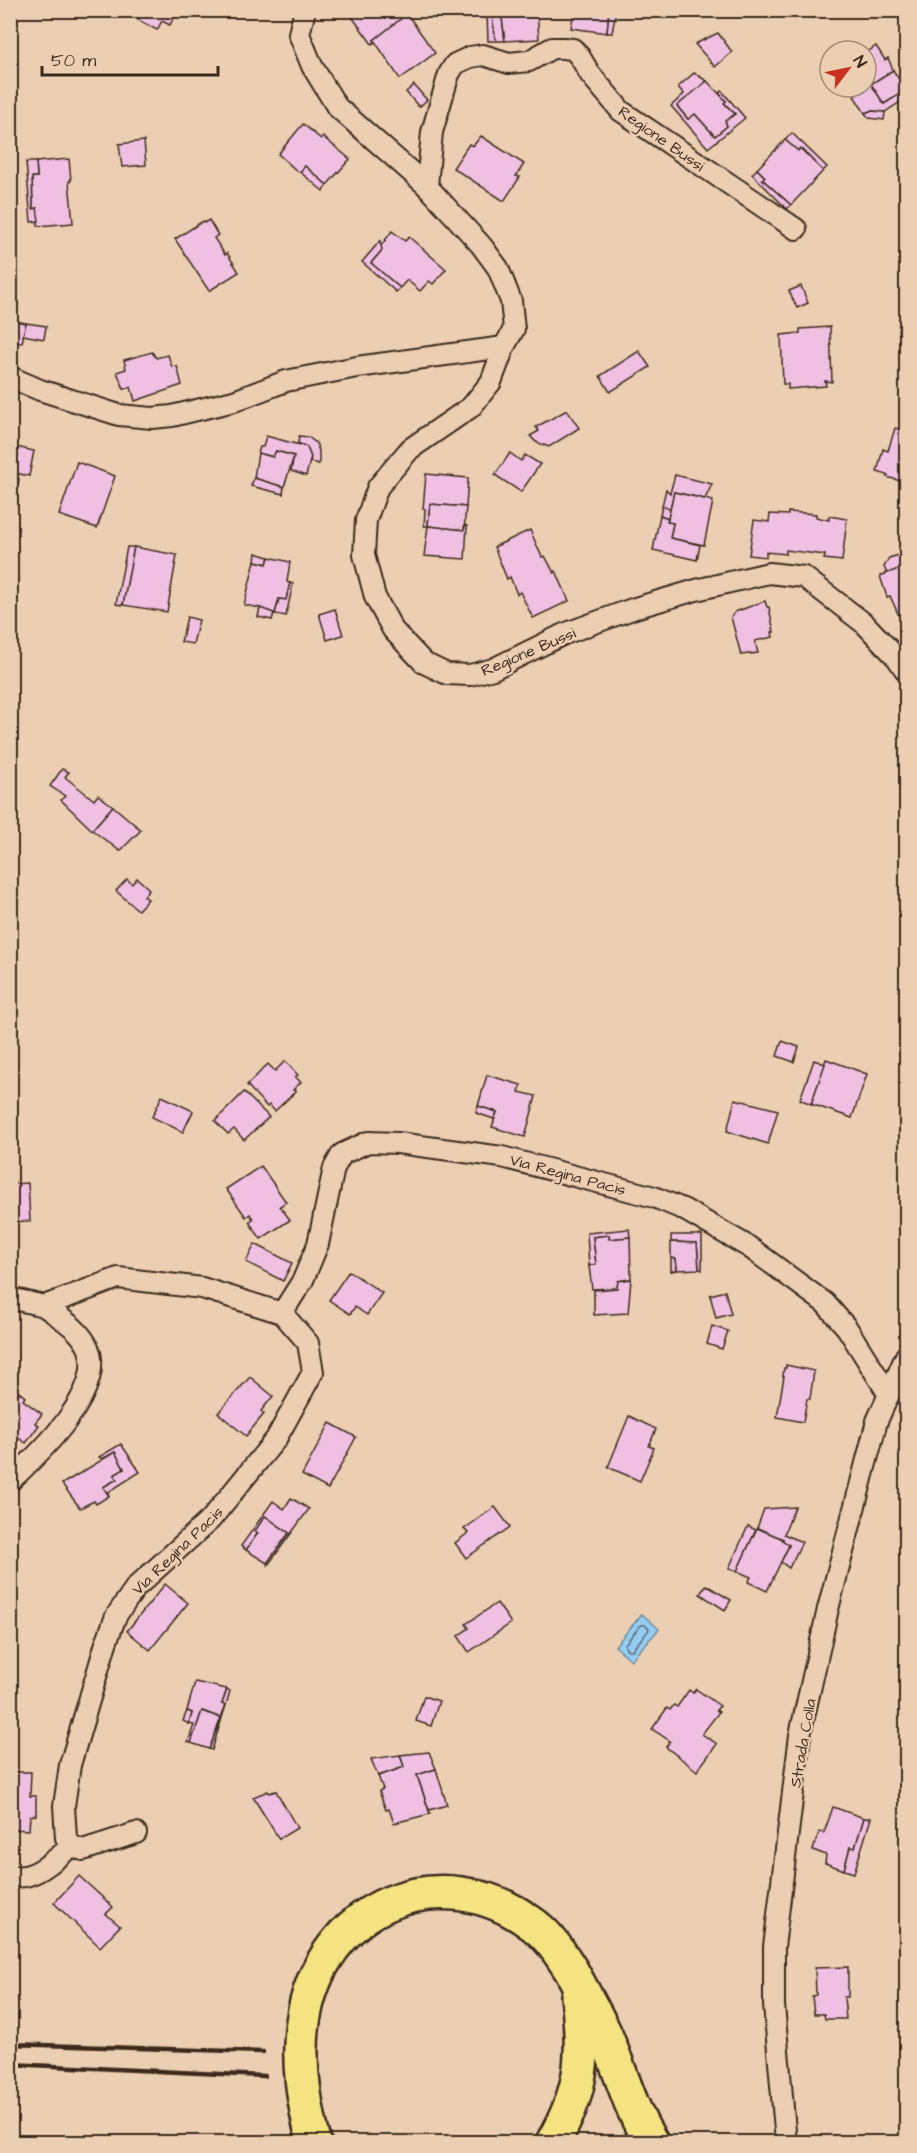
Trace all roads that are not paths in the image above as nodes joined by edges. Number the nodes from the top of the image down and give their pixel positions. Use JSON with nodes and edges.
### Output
{"nodes":[{"id":1,"x":305,"y":10,"type":"edge"},
{"id":2,"x":427,"y":186,"type":"junction"},
{"id":3,"x":796,"y":229,"type":"dead end"},
{"id":4,"x":504,"y":347,"type":"junction"},
{"id":5,"x":10,"y":377,"type":"edge"},
{"id":6,"x":906,"y":671,"type":"edge"},
{"id":7,"x":10,"y":1298,"type":"edge"},
{"id":8,"x":44,"y":1306,"type":"junction"},
{"id":9,"x":282,"y":1313,"type":"junction"},
{"id":10,"x":906,"y":1356,"type":"edge"},
{"id":11,"x":889,"y":1395,"type":"junction"},
{"id":12,"x":10,"y":1481,"type":"edge"},
{"id":13,"x":136,"y":1833,"type":"dead end"},
{"id":14,"x":72,"y":1846,"type":"junction"},
{"id":15,"x":10,"y":1875,"type":"edge"},
{"id":16,"x":576,"y":1980,"type":"junction"},
{"id":17,"x":314,"y":2142,"type":"edge"},
{"id":18,"x":553,"y":2142,"type":"edge"},
{"id":19,"x":651,"y":2142,"type":"edge"},
{"id":20,"x":786,"y":2142,"type":"edge"}],
"edges":[{"from":1,"to":2,"type":"street","name":"Regione Bussi"},
{"from":2,"to":3,"type":"street","name":"Regione Bussi"},
{"from":2,"to":4,"type":"street","name":"Regione Bussi"},
{"from":4,"to":5,"type":"street"},
{"from":4,"to":6,"type":"street","name":"Regione Bussi"},
{"from":7,"to":8,"type":"street"},
{"from":8,"to":9,"type":"street"},
{"from":8,"to":12,"type":"street"},
{"from":9,"to":11,"type":"street","name":"Via Regina Pacis"},
{"from":9,"to":14,"type":"street","name":"Via Regina Pacis"},
{"from":10,"to":11,"type":"street","name":"Strada Colla"},
{"from":11,"to":20,"type":"street","name":"Strada Colla"},
{"from":13,"to":14,"type":"street"},
{"from":14,"to":15,"type":"street"},
{"from":16,"to":17,"type":"highway"},
{"from":16,"to":18,"type":"highway"},
{"from":16,"to":19,"type":"highway"}]}
